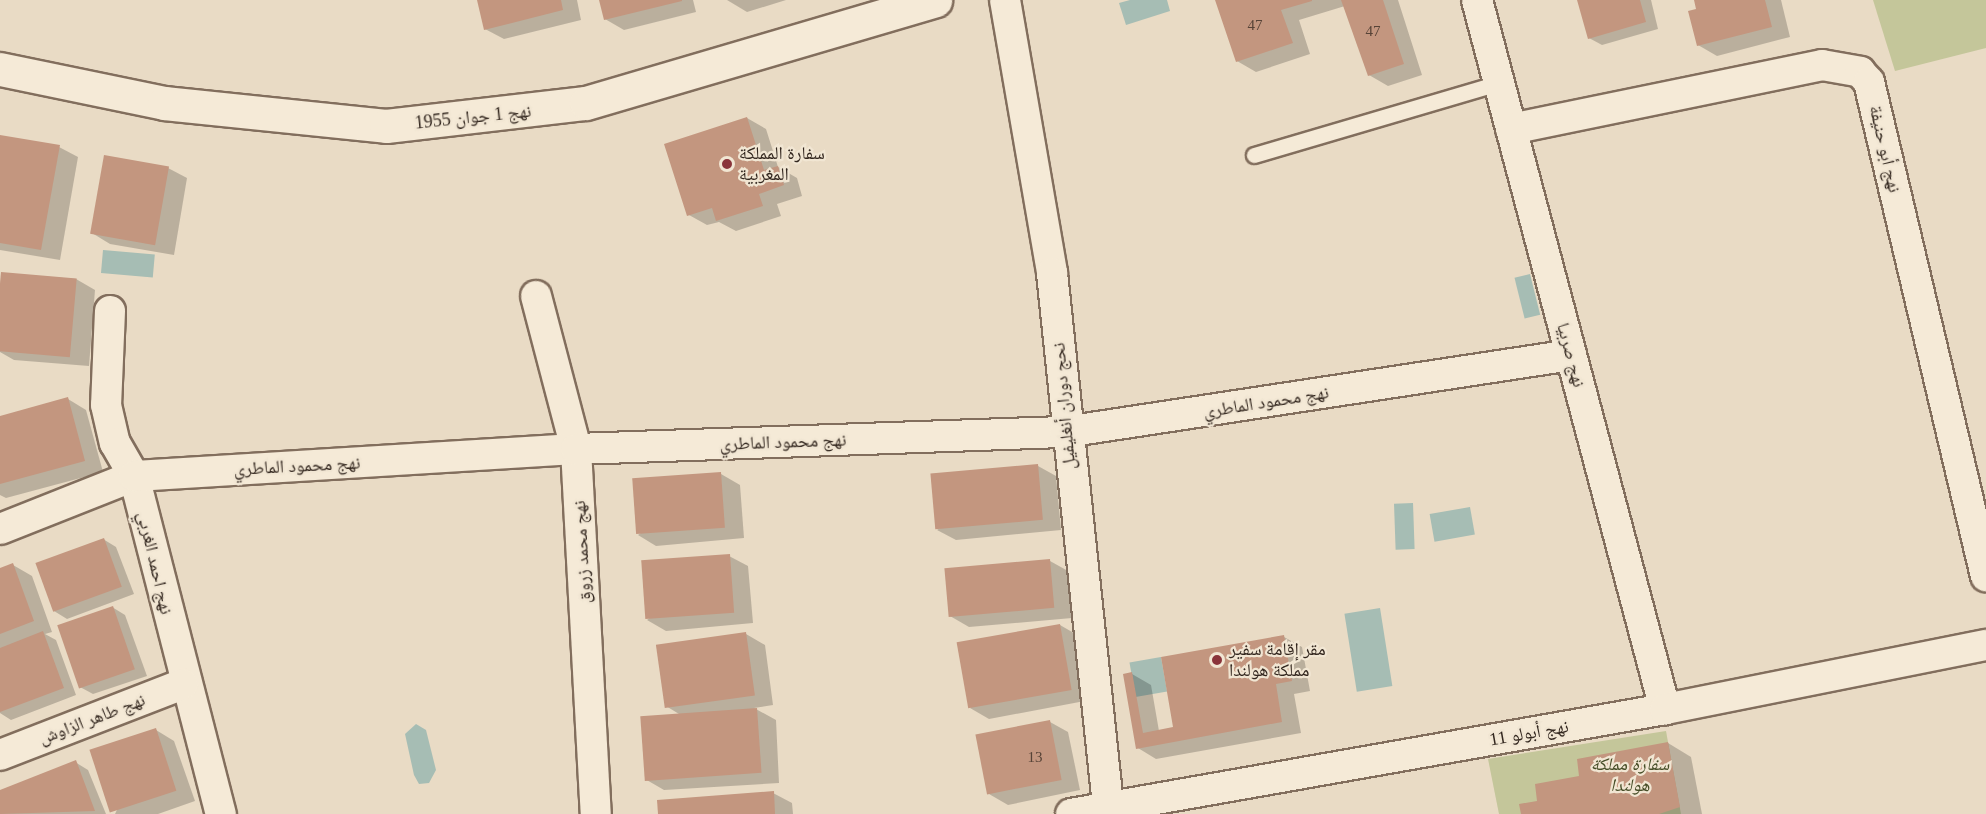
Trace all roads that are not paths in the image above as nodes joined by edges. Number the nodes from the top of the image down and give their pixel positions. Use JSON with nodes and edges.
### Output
{"nodes":[{"id":1,"x":935,"y":0,"type":"edge"},
{"id":2,"x":1005,"y":0,"type":"edge"},
{"id":3,"x":1477,"y":0,"type":"edge"},
{"id":4,"x":0,"y":69,"type":"edge"},
{"id":5,"x":1499,"y":83,"type":"junction"},
{"id":6,"x":1511,"y":129,"type":"junction"},
{"id":7,"x":1254,"y":155,"type":"dead end"},
{"id":8,"x":536,"y":296,"type":"dead end"},
{"id":9,"x":110,"y":311,"type":"dead end"},
{"id":10,"x":1571,"y":355,"type":"junction"},
{"id":11,"x":1065,"y":432,"type":"junction"},
{"id":12,"x":576,"y":449,"type":"junction"},
{"id":13,"x":134,"y":476,"type":"junction"},
{"id":14,"x":0,"y":529,"type":"edge"},
{"id":15,"x":1986,"y":576,"type":"edge"},
{"id":16,"x":1986,"y":645,"type":"edge"},
{"id":17,"x":183,"y":684,"type":"junction"},
{"id":18,"x":1665,"y":710,"type":"junction"},
{"id":19,"x":0,"y":755,"type":"edge"},
{"id":20,"x":1108,"y":810,"type":"edge"},
{"id":21,"x":221,"y":814,"type":"edge"},
{"id":22,"x":597,"y":814,"type":"edge"},
{"id":23,"x":1071,"y":814,"type":"edge"}],
"edges":[{"from":1,"to":4,"type":"street","name":"نهج 1 جوان 1955"},
{"from":2,"to":11,"type":"street","name":"نحج دوران أنغليفيل"},
{"from":3,"to":5,"type":"street","name":"نهج صربيا"},
{"from":5,"to":6,"type":"street","name":"نهج صربيا"},
{"from":5,"to":7,"type":"lane"},
{"from":6,"to":10,"type":"street","name":"نهج صربيا"},
{"from":6,"to":15,"type":"street","name":"نهج أبو حنيفة"},
{"from":8,"to":12,"type":"street","name":"نهج محمد زروق"},
{"from":9,"to":13,"type":"street","name":"نهج احمد الغربي"},
{"from":10,"to":11,"type":"street","name":"نهج محمود الماطري"},
{"from":10,"to":18,"type":"street","name":"نهج صربيا"},
{"from":11,"to":12,"type":"street","name":"نهج محمود الماطري"},
{"from":11,"to":20,"type":"street","name":"نحج دوران أنغليفيل"},
{"from":12,"to":13,"type":"street","name":"نهج محمود الماطري"},
{"from":12,"to":22,"type":"street","name":"نهج محمد زروق"},
{"from":13,"to":14,"type":"street","name":"نهج محمود الماطري"},
{"from":13,"to":17,"type":"street","name":"نهج احمد الغربي"},
{"from":16,"to":18,"type":"street","name":"نهج أبولو 11"},
{"from":17,"to":19,"type":"street","name":"نهج طاهر الزاوش"},
{"from":17,"to":21,"type":"street","name":"نهج احمد الغربي"},
{"from":18,"to":20,"type":"street","name":"نهج أبولو 11"},
{"from":20,"to":23,"type":"street","name":"نهج أبولو 11"}]}
